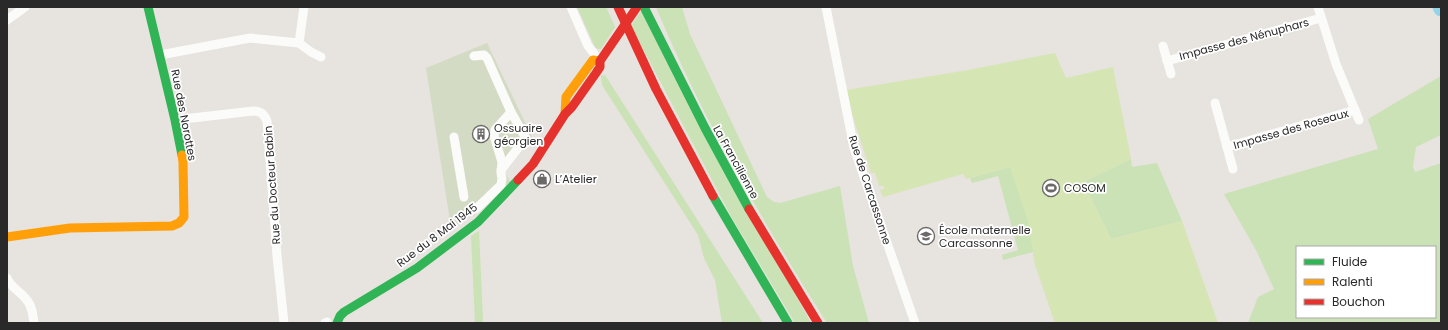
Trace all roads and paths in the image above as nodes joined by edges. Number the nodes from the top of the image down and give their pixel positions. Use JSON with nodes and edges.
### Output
{"nodes":[{"id":1,"x":25,"y":7,"type":"edge"},
{"id":2,"x":148,"y":7,"type":"edge"},
{"id":3,"x":304,"y":7,"type":"edge"},
{"id":4,"x":571,"y":7,"type":"edge"},
{"id":5,"x":618,"y":7,"type":"edge"},
{"id":6,"x":637,"y":7,"type":"edge"},
{"id":7,"x":644,"y":7,"type":"edge"},
{"id":8,"x":826,"y":7,"type":"edge"},
{"id":9,"x":1318,"y":7,"type":"edge"},
{"id":10,"x":1321,"y":18,"type":"junction"},
{"id":11,"x":7,"y":20,"type":"edge"},
{"id":12,"x":299,"y":43,"type":"junction"},
{"id":13,"x":1163,"y":46,"type":"dead end"},
{"id":14,"x":160,"y":55,"type":"junction"},
{"id":15,"x":474,"y":56,"type":"dead end"},
{"id":16,"x":321,"y":57,"type":"dead end"},
{"id":17,"x":600,"y":61,"type":"junction"},
{"id":18,"x":1167,"y":61,"type":"junction"},
{"id":19,"x":1171,"y":74,"type":"dead end"},
{"id":20,"x":1215,"y":103,"type":"dead end"},
{"id":21,"x":1355,"y":110,"type":"junction"},
{"id":22,"x":511,"y":112,"type":"junction"},
{"id":23,"x":175,"y":120,"type":"junction"},
{"id":24,"x":1359,"y":120,"type":"dead end"},
{"id":25,"x":454,"y":136,"type":"dead end"},
{"id":26,"x":1228,"y":147,"type":"junction"},
{"id":27,"x":1233,"y":169,"type":"dead end"},
{"id":28,"x":501,"y":170,"type":"junction"},
{"id":29,"x":464,"y":197,"type":"dead end"},
{"id":30,"x":472,"y":210,"type":"dead end"},
{"id":31,"x":7,"y":237,"type":"edge"},
{"id":32,"x":7,"y":278,"type":"edge"},
{"id":33,"x":337,"y":322,"type":"edge"},
{"id":34,"x":34,"y":323,"type":"edge"},
{"id":35,"x":284,"y":323,"type":"edge"},
{"id":36,"x":788,"y":323,"type":"edge"},
{"id":37,"x":818,"y":323,"type":"edge"},
{"id":38,"x":915,"y":323,"type":"edge"}],
"edges":[{"from":1,"to":11,"type":"street"},
{"from":2,"to":14,"type":"main road","name":"Rue des Norottes"},
{"from":3,"to":12,"type":"street"},
{"from":4,"to":17,"type":"street"},
{"from":5,"to":36,"type":"main road"},
{"from":6,"to":17,"type":"main road","name":"Rue du 8 Mai 1945"},
{"from":7,"to":37,"type":"main road","name":"La Francilienne"},
{"from":8,"to":38,"type":"street","name":"Rue de Carcassonne"},
{"from":9,"to":10,"type":"street"},
{"from":10,"to":18,"type":"street","name":"Impasse des Nénuphars"},
{"from":10,"to":21,"type":"street"},
{"from":12,"to":14,"type":"street"},
{"from":12,"to":16,"type":"street"},
{"from":13,"to":18,"type":"street","name":"Impasse des Nénuphars"},
{"from":14,"to":23,"type":"main road","name":"Rue des Norottes"},
{"from":15,"to":22,"type":"street"},
{"from":17,"to":33,"type":"main road","name":"Rue du 8 Mai 1945"},
{"from":18,"to":19,"type":"street","name":"Impasse des Nénuphars"},
{"from":20,"to":26,"type":"street","name":"Impasse des Roseaux"},
{"from":21,"to":24,"type":"street"},
{"from":21,"to":26,"type":"street","name":"Impasse des Roseaux"},
{"from":22,"to":28,"type":"street"},
{"from":22,"to":28,"type":"street"},
{"from":23,"to":31,"type":"main road","name":"Rue des Norottes"},
{"from":23,"to":35,"type":"street","name":"Rue du Docteur Babin"},
{"from":25,"to":29,"type":"street"},
{"from":26,"to":27,"type":"street","name":"Impasse des Roseaux"},
{"from":28,"to":30,"type":"street"},
{"from":32,"to":34,"type":"street"}]}
